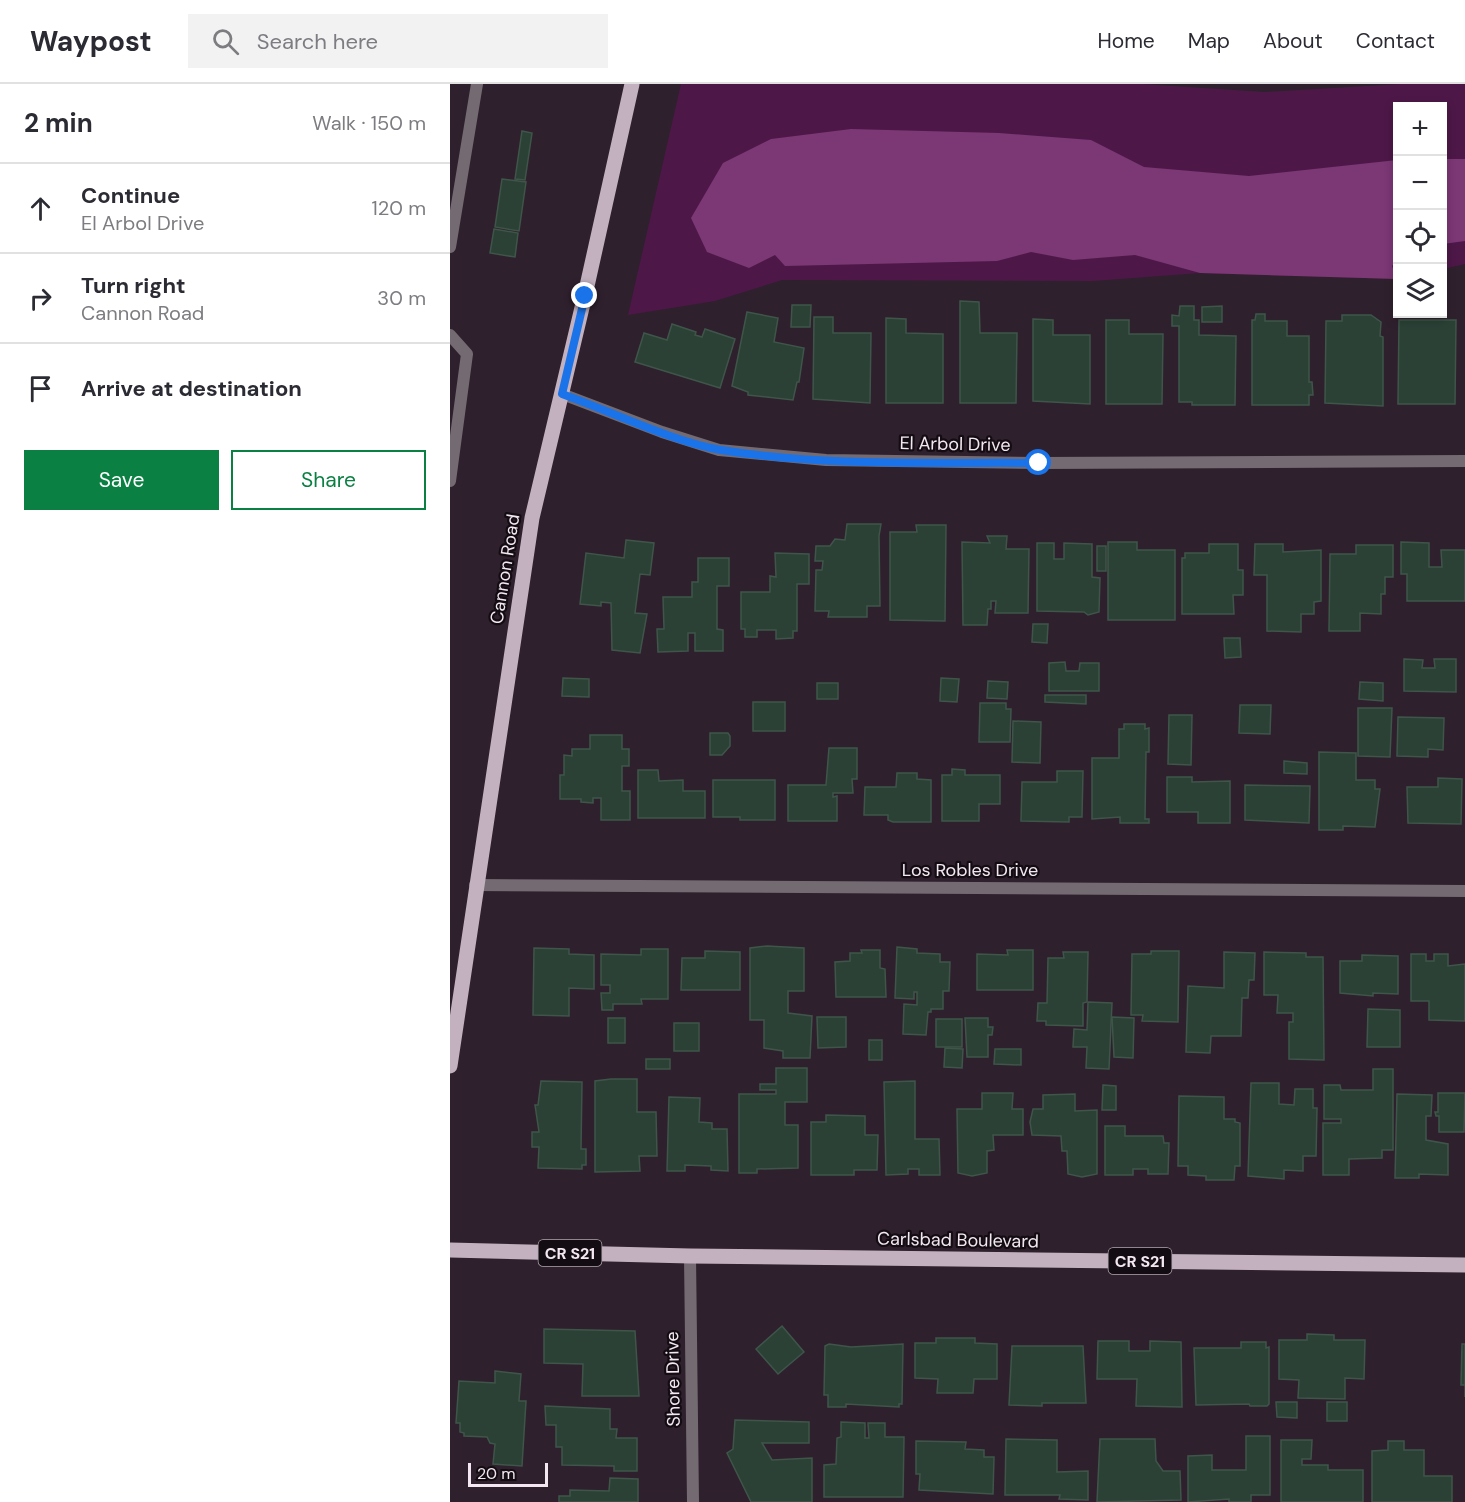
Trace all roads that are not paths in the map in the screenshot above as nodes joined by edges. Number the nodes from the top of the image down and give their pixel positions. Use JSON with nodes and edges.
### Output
{"nodes":[{"id":1,"x":477,"y":84,"type":"edge"},
{"id":2,"x":632,"y":84,"type":"edge"},
{"id":3,"x":450,"y":247,"type":"edge"},
{"id":4,"x":450,"y":335,"type":"edge"},
{"id":5,"x":562,"y":394,"type":"junction"},
{"id":6,"x":452,"y":449,"type":"edge"},
{"id":7,"x":1465,"y":461,"type":"edge"},
{"id":8,"x":450,"y":481,"type":"edge"},
{"id":9,"x":475,"y":885,"type":"junction"},
{"id":10,"x":1465,"y":891,"type":"edge"},
{"id":11,"x":450,"y":1066,"type":"edge"},
{"id":12,"x":450,"y":1250,"type":"edge"},
{"id":13,"x":690,"y":1256,"type":"junction"},
{"id":14,"x":1465,"y":1265,"type":"edge"},
{"id":15,"x":693,"y":1502,"type":"edge"}],
"edges":[{"from":1,"to":3,"type":"street"},
{"from":2,"to":5,"type":"main road","name":"Cannon Road"},
{"from":4,"to":6,"type":"street"},
{"from":5,"to":7,"type":"street","name":"El Arbol Drive"},
{"from":5,"to":9,"type":"main road","name":"Cannon Road"},
{"from":6,"to":8,"type":"street"},
{"from":9,"to":10,"type":"street","name":"Los Robles Drive"},
{"from":9,"to":11,"type":"main road","name":"Cannon Road"},
{"from":12,"to":13,"type":"main road","name":"Carlsbad Boulevard","number":"CR S21"},
{"from":13,"to":14,"type":"main road","name":"Carlsbad Boulevard","number":"CR S21"},
{"from":13,"to":15,"type":"street","name":"Shore Drive"}]}
